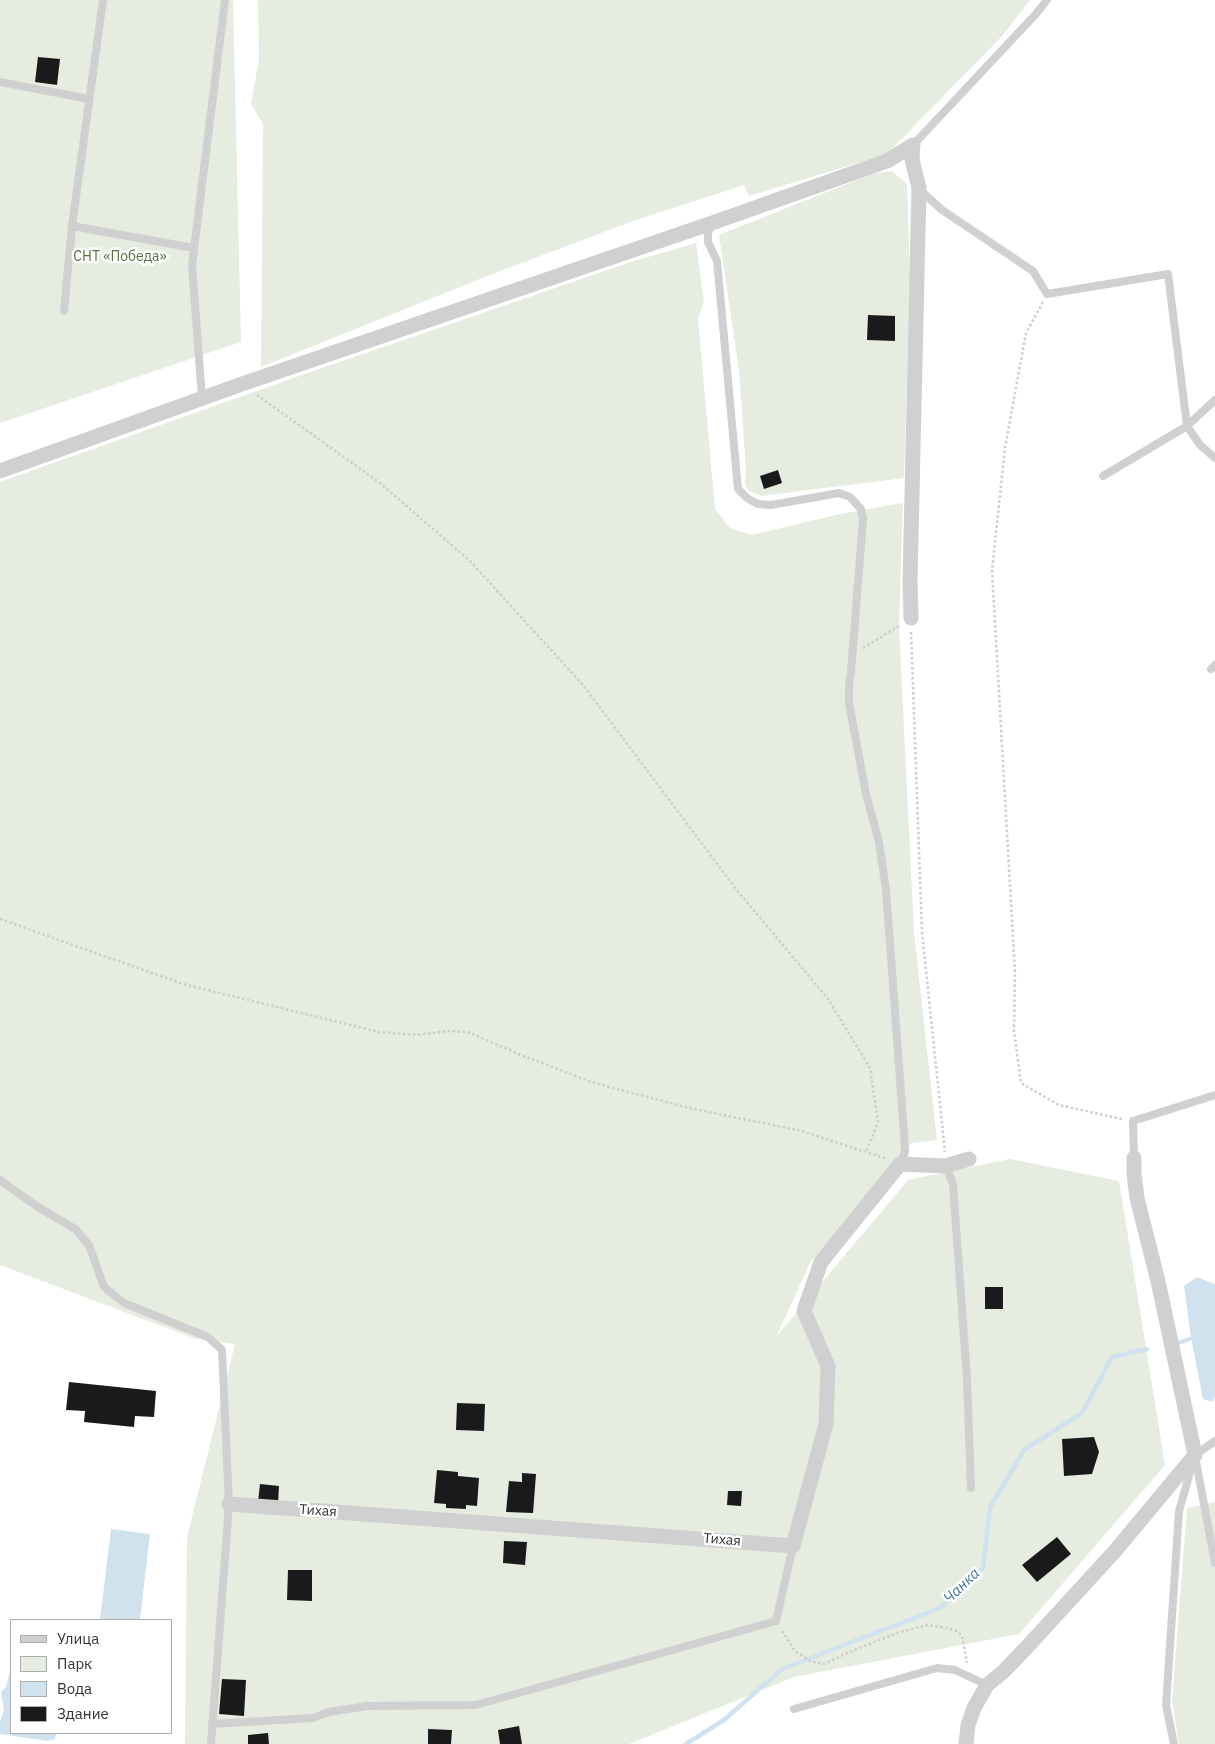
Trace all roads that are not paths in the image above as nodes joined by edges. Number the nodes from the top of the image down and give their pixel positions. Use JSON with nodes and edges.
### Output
{"nodes":[{"id":1,"x":103,"y":0,"type":"edge"},
{"id":2,"x":226,"y":0,"type":"edge"},
{"id":3,"x":1047,"y":0,"type":"edge"},
{"id":4,"x":0,"y":82,"type":"edge"},
{"id":5,"x":90,"y":99,"type":"junction"},
{"id":6,"x":913,"y":145,"type":"junction"},
{"id":7,"x":919,"y":188,"type":"junction"},
{"id":8,"x":712,"y":223,"type":"junction"},
{"id":9,"x":72,"y":226,"type":"junction"},
{"id":10,"x":194,"y":248,"type":"junction"},
{"id":11,"x":64,"y":311,"type":"dead end"},
{"id":12,"x":202,"y":398,"type":"junction"},
{"id":13,"x":1215,"y":400,"type":"edge"},
{"id":14,"x":1187,"y":426,"type":"junction"},
{"id":15,"x":1215,"y":458,"type":"edge"},
{"id":16,"x":0,"y":471,"type":"edge"},
{"id":17,"x":1103,"y":476,"type":"dead end"},
{"id":18,"x":911,"y":618,"type":"road end"},
{"id":19,"x":1215,"y":1095,"type":"edge"},
{"id":20,"x":1134,"y":1158,"type":"joint"},
{"id":21,"x":969,"y":1159,"type":"dead end"},
{"id":22,"x":900,"y":1164,"type":"junction"},
{"id":23,"x":946,"y":1166,"type":"junction"},
{"id":24,"x":0,"y":1180,"type":"edge"},
{"id":25,"x":1215,"y":1441,"type":"edge"},
{"id":26,"x":1195,"y":1454,"type":"junction"},
{"id":27,"x":971,"y":1488,"type":"dead end"},
{"id":28,"x":229,"y":1504,"type":"junction"},
{"id":29,"x":793,"y":1546,"type":"junction"},
{"id":30,"x":1215,"y":1563,"type":"edge"},
{"id":31,"x":987,"y":1685,"type":"junction"},
{"id":32,"x":794,"y":1709,"type":"dead end"},
{"id":33,"x":212,"y":1724,"type":"junction"},
{"id":34,"x":211,"y":1744,"type":"edge"},
{"id":35,"x":966,"y":1744,"type":"edge"},
{"id":36,"x":1174,"y":1744,"type":"edge"}],
"edges":[{"from":1,"to":5,"type":"lane"},
{"from":2,"to":10,"type":"lane"},
{"from":3,"to":6,"type":"lane"},
{"from":4,"to":5,"type":"lane"},
{"from":5,"to":9,"type":"lane"},
{"from":6,"to":7,"type":"street"},
{"from":6,"to":8,"type":"street"},
{"from":7,"to":14,"type":"lane"},
{"from":7,"to":18,"type":"street"},
{"from":8,"to":12,"type":"street"},
{"from":8,"to":22,"type":"lane"},
{"from":9,"to":10,"type":"lane"},
{"from":9,"to":11,"type":"lane"},
{"from":10,"to":12,"type":"lane"},
{"from":12,"to":16,"type":"street"},
{"from":13,"to":14,"type":"lane"},
{"from":14,"to":15,"type":"lane"},
{"from":14,"to":17,"type":"lane"},
{"from":19,"to":20,"type":"lane"},
{"from":20,"to":26,"type":"street"},
{"from":21,"to":23,"type":"street"},
{"from":22,"to":23,"type":"street"},
{"from":22,"to":29,"type":"street"},
{"from":23,"to":27,"type":"lane"},
{"from":24,"to":28,"type":"lane"},
{"from":25,"to":26,"type":"lane"},
{"from":26,"to":30,"type":"lane"},
{"from":26,"to":31,"type":"street"},
{"from":26,"to":36,"type":"lane"},
{"from":28,"to":29,"type":"street","name":"Тихая"},
{"from":28,"to":33,"type":"lane"},
{"from":29,"to":33,"type":"lane"},
{"from":31,"to":32,"type":"lane"},
{"from":31,"to":35,"type":"street"},
{"from":33,"to":34,"type":"lane"}]}
